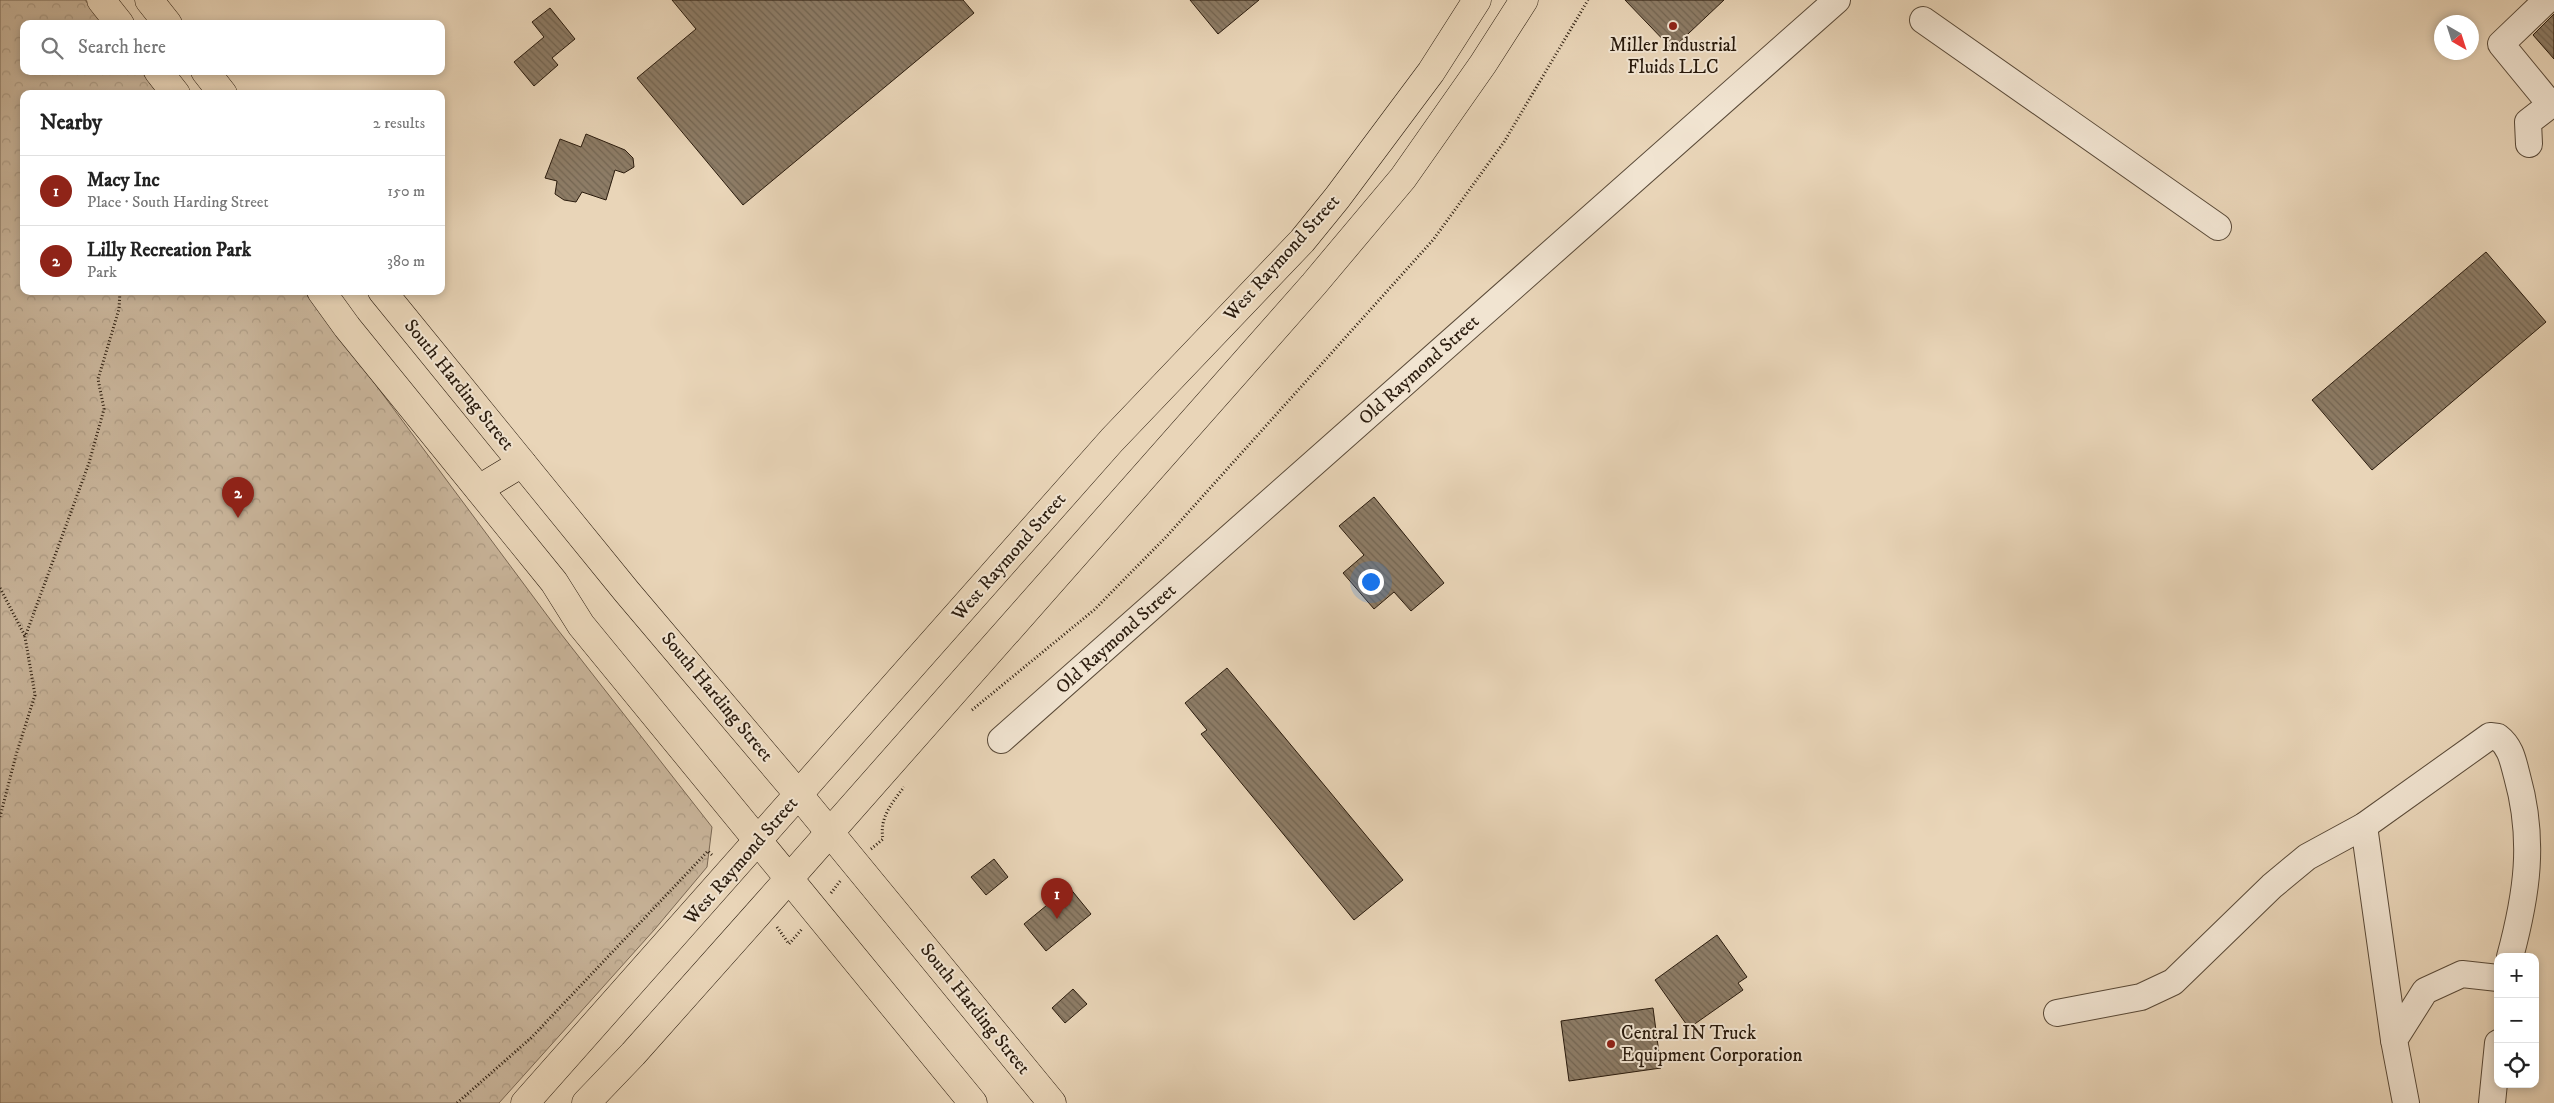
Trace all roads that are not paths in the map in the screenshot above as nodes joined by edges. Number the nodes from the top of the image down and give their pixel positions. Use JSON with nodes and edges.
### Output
{"nodes":[{"id":1,"x":149,"y":0,"type":"edge"},
{"id":2,"x":1477,"y":0,"type":"edge"},
{"id":3,"x":1524,"y":0,"type":"edge"},
{"id":4,"x":1837,"y":0,"type":"edge"},
{"id":5,"x":2547,"y":0,"type":"edge"},
{"id":6,"x":165,"y":20,"type":"edge"},
{"id":7,"x":1923,"y":20,"type":"dead end"},
{"id":8,"x":161,"y":75,"type":"edge"},
{"id":9,"x":208,"y":75,"type":"edge"},
{"id":10,"x":173,"y":90,"type":"edge"},
{"id":11,"x":220,"y":90,"type":"edge"},
{"id":12,"x":2553,"y":104,"type":"edge"},
{"id":13,"x":2530,"y":144,"type":"dead end"},
{"id":14,"x":2218,"y":227,"type":"dead end"},
{"id":15,"x":324,"y":295,"type":"edge"},
{"id":16,"x":385,"y":295,"type":"edge"},
{"id":17,"x":522,"y":463,"type":"junction"},
{"id":18,"x":479,"y":489,"type":"junction"},
{"id":19,"x":1001,"y":740,"type":"dead end"},
{"id":20,"x":799,"y":795,"type":"junction"},
{"id":21,"x":2364,"y":826,"type":"junction"},
{"id":22,"x":831,"y":832,"type":"junction"},
{"id":23,"x":758,"y":841,"type":"junction"},
{"id":24,"x":789,"y":878,"type":"junction"},
{"id":25,"x":2511,"y":953,"type":"edge"},
{"id":26,"x":2494,"y":978,"type":"edge"},
{"id":27,"x":2057,"y":1013,"type":"dead end"},
{"id":28,"x":2394,"y":1040,"type":"junction"},
{"id":29,"x":2494,"y":1083,"type":"edge"},
{"id":30,"x":525,"y":1103,"type":"edge"},
{"id":31,"x":586,"y":1103,"type":"edge"},
{"id":32,"x":973,"y":1103,"type":"edge"},
{"id":33,"x":1052,"y":1103,"type":"edge"},
{"id":34,"x":2406,"y":1103,"type":"edge"},
{"id":35,"x":2492,"y":1103,"type":"edge"}],
"edges":[{"from":1,"to":6,"type":"main road"},
{"from":2,"to":20,"type":"main road","name":"West Raymond Street"},
{"from":3,"to":22,"type":"main road","name":"West Raymond Street"},
{"from":4,"to":19,"type":"lane","name":"Old Raymond Street"},
{"from":5,"to":12,"type":"lane"},
{"from":7,"to":14,"type":"lane"},
{"from":8,"to":10,"type":"main road"},
{"from":9,"to":11,"type":"main road"},
{"from":12,"to":13,"type":"lane"},
{"from":15,"to":18,"type":"main road"},
{"from":16,"to":17,"type":"main road","name":"South Harding Street"},
{"from":17,"to":18,"type":"main road"},
{"from":17,"to":20,"type":"main road","name":"South Harding Street"},
{"from":18,"to":23,"type":"main road"},
{"from":20,"to":22,"type":"main road","name":"South Harding Street"},
{"from":20,"to":23,"type":"main road","name":"West Raymond Street"},
{"from":21,"to":25,"type":"lane"},
{"from":21,"to":27,"type":"lane"},
{"from":21,"to":28,"type":"lane"},
{"from":22,"to":24,"type":"main road","name":"West Raymond Street"},
{"from":22,"to":33,"type":"main road","name":"South Harding Street"},
{"from":23,"to":24,"type":"main road"},
{"from":23,"to":30,"type":"main road","name":"West Raymond Street"},
{"from":24,"to":31,"type":"main road","name":"West Raymond Street"},
{"from":24,"to":32,"type":"main road"},
{"from":26,"to":28,"type":"lane"},
{"from":28,"to":34,"type":"lane"},
{"from":29,"to":35,"type":"lane"}]}
